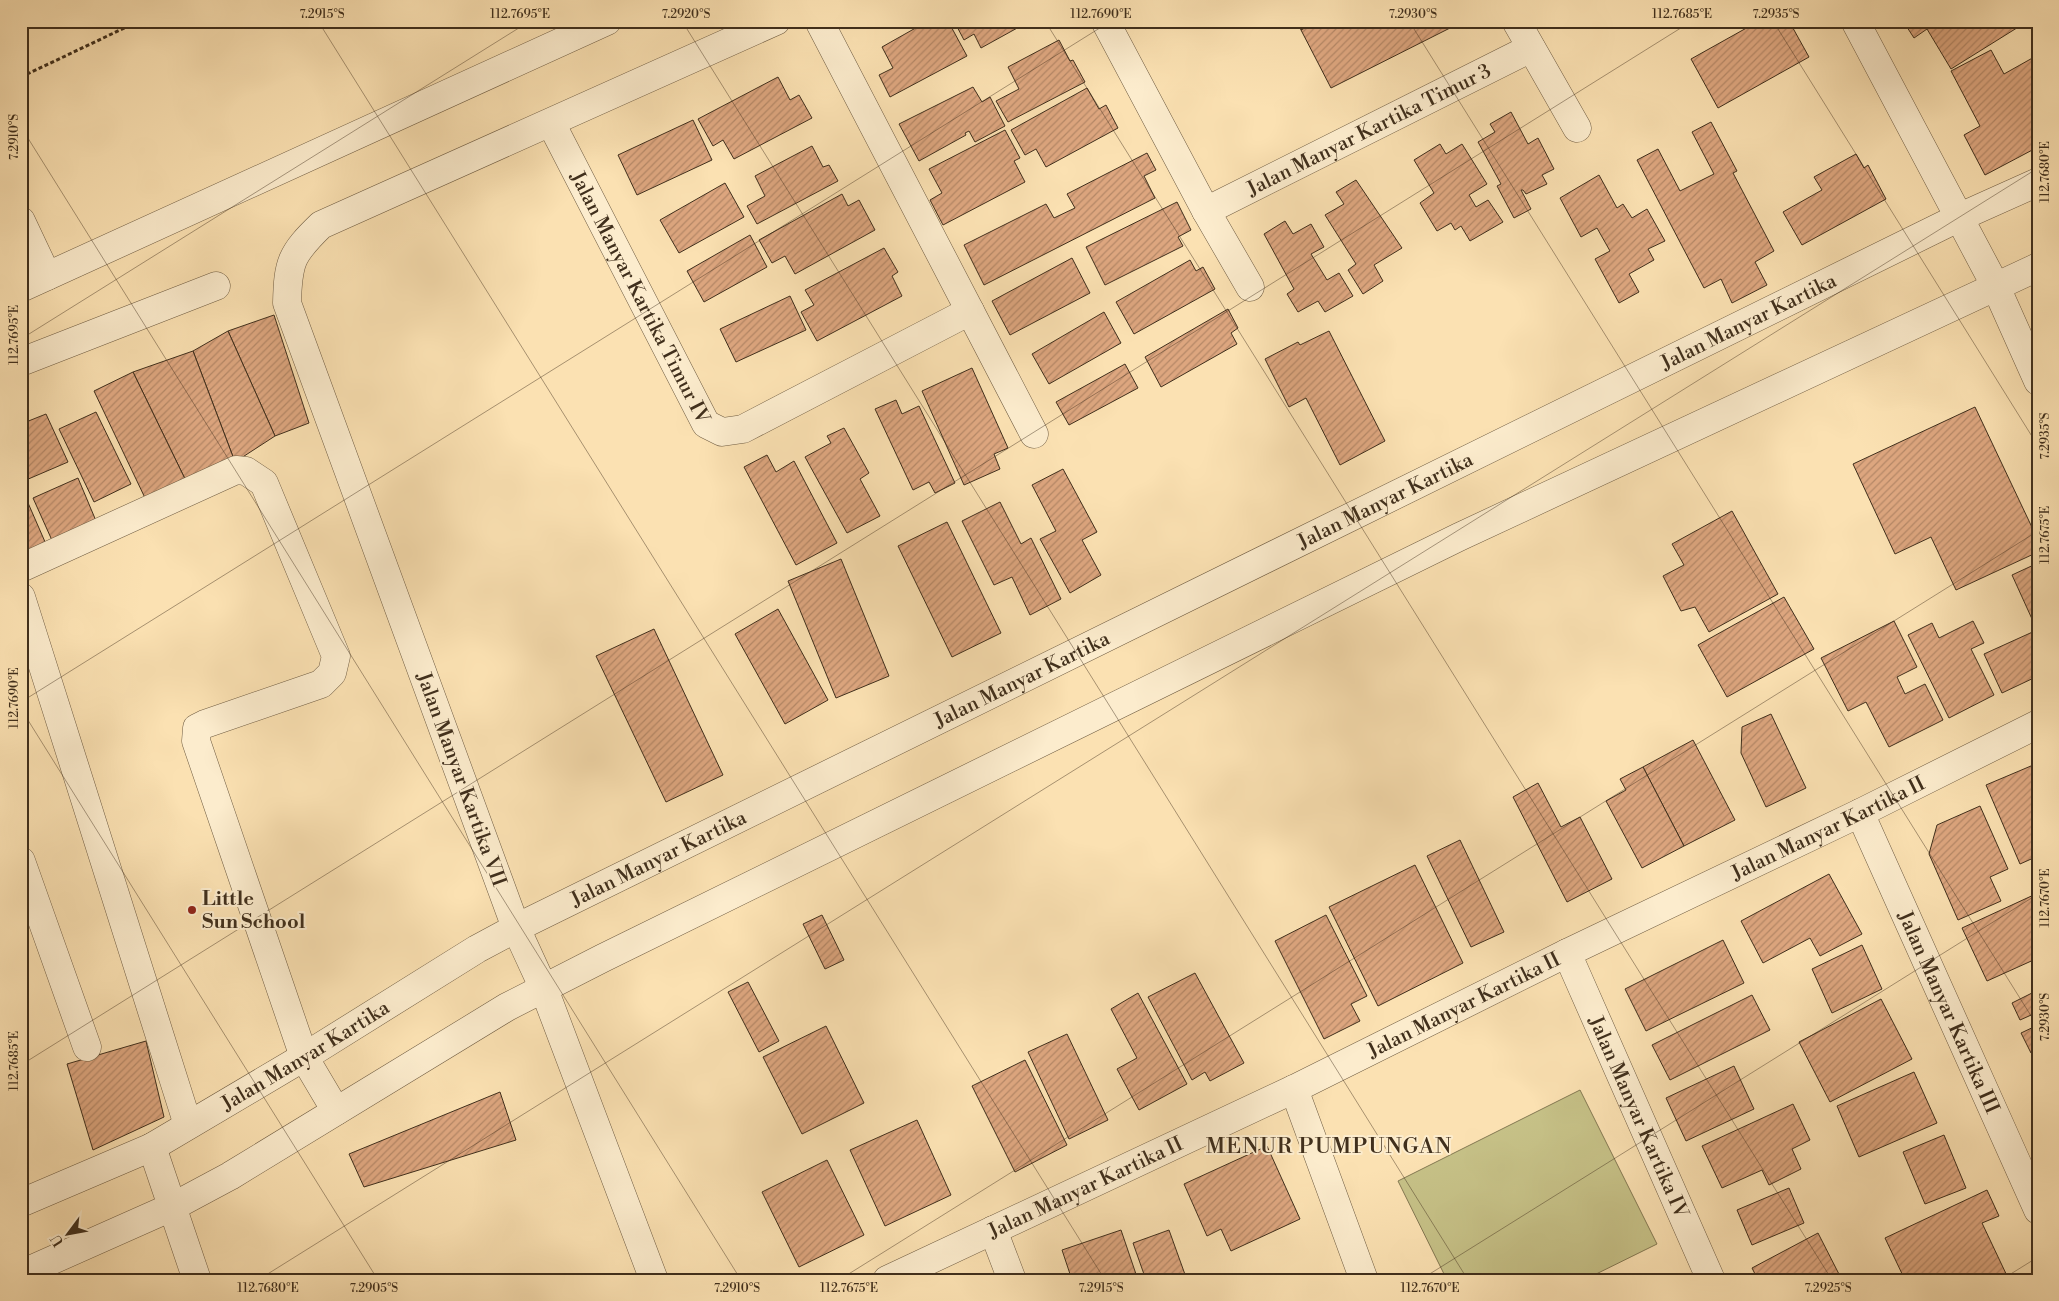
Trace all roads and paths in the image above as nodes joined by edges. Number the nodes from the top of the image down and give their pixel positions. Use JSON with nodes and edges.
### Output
{"nodes":[{"id":1,"x":139,"y":21,"type":"edge"},
{"id":2,"x":607,"y":21,"type":"edge"},
{"id":3,"x":776,"y":21,"type":"edge"},
{"id":4,"x":818,"y":21,"type":"edge"},
{"id":5,"x":1106,"y":21,"type":"edge"},
{"id":6,"x":1516,"y":21,"type":"edge"},
{"id":7,"x":1855,"y":21,"type":"edge"},
{"id":8,"x":1531,"y":48,"type":"junction"},
{"id":9,"x":21,"y":77,"type":"edge"},
{"id":10,"x":551,"y":123,"type":"junction"},
{"id":11,"x":1577,"y":128,"type":"dead end"},
{"id":12,"x":2038,"y":182,"type":"edge"},
{"id":13,"x":1206,"y":211,"type":"junction"},
{"id":14,"x":1960,"y":217,"type":"junction"},
{"id":15,"x":21,"y":220,"type":"edge"},
{"id":16,"x":2038,"y":267,"type":"edge"},
{"id":17,"x":47,"y":276,"type":"junction"},
{"id":18,"x":216,"y":286,"type":"dead end"},
{"id":19,"x":1250,"y":287,"type":"dead end"},
{"id":20,"x":1996,"y":287,"type":"junction"},
{"id":21,"x":21,"y":288,"type":"edge"},
{"id":22,"x":970,"y":311,"type":"junction"},
{"id":23,"x":21,"y":362,"type":"edge"},
{"id":24,"x":2038,"y":381,"type":"edge"},
{"id":25,"x":1034,"y":434,"type":"dead end"},
{"id":26,"x":21,"y":568,"type":"edge"},
{"id":27,"x":21,"y":597,"type":"edge"},
{"id":28,"x":2038,"y":724,"type":"edge"},
{"id":29,"x":1860,"y":813,"type":"junction"},
{"id":30,"x":21,"y":860,"type":"edge"},
{"id":31,"x":516,"y":928,"type":"junction"},
{"id":32,"x":1568,"y":953,"type":"junction"},
{"id":33,"x":544,"y":989,"type":"junction"},
{"id":34,"x":87,"y":1047,"type":"dead end"},
{"id":35,"x":304,"y":1057,"type":"junction"},
{"id":36,"x":1294,"y":1089,"type":"junction"},
{"id":37,"x":336,"y":1111,"type":"junction"},
{"id":38,"x":188,"y":1125,"type":"junction"},
{"id":39,"x":152,"y":1146,"type":"junction"},
{"id":40,"x":22,"y":1201,"type":"edge"},
{"id":41,"x":174,"y":1206,"type":"junction"},
{"id":42,"x":2038,"y":1210,"type":"edge"},
{"id":43,"x":993,"y":1230,"type":"junction"},
{"id":44,"x":21,"y":1274,"type":"edge"},
{"id":45,"x":197,"y":1280,"type":"edge"},
{"id":46,"x":654,"y":1280,"type":"edge"},
{"id":47,"x":887,"y":1280,"type":"edge"},
{"id":48,"x":1012,"y":1280,"type":"edge"},
{"id":49,"x":1364,"y":1280,"type":"edge"},
{"id":50,"x":1711,"y":1280,"type":"edge"}],
"edges":[{"from":1,"to":9,"type":"path"},
{"from":2,"to":17,"type":"street"},
{"from":3,"to":10,"type":"street"},
{"from":4,"to":22,"type":"street"},
{"from":5,"to":13,"type":"street"},
{"from":6,"to":8,"type":"street"},
{"from":7,"to":14,"type":"street"},
{"from":8,"to":11,"type":"street"},
{"from":8,"to":13,"type":"street","name":"Jalan Manyar Kartika Timur 3"},
{"from":10,"to":22,"type":"street","name":"Jalan Manyar Kartika Timur IV"},
{"from":10,"to":31,"type":"street","name":"Jalan Manyar Kartika VII"},
{"from":12,"to":14,"type":"street","name":"Jalan Manyar Kartika"},
{"from":13,"to":19,"type":"street"},
{"from":14,"to":20,"type":"street"},
{"from":14,"to":31,"type":"street","name":"Jalan Manyar Kartika"},
{"from":15,"to":17,"type":"street"},
{"from":16,"to":20,"type":"street"},
{"from":17,"to":21,"type":"street"},
{"from":18,"to":23,"type":"street"},
{"from":20,"to":24,"type":"street"},
{"from":20,"to":33,"type":"street"},
{"from":22,"to":25,"type":"street"},
{"from":26,"to":35,"type":"street"},
{"from":27,"to":38,"type":"street"},
{"from":28,"to":29,"type":"street","name":"Jalan Manyar Kartika II"},
{"from":29,"to":32,"type":"street","name":"Jalan Manyar Kartika II"},
{"from":29,"to":42,"type":"street","name":"Jalan Manyar Kartika III"},
{"from":30,"to":34,"type":"street"},
{"from":31,"to":33,"type":"street","name":"Jalan Manyar Kartika VII"},
{"from":31,"to":35,"type":"street","name":"Jalan Manyar Kartika"},
{"from":32,"to":36,"type":"street","name":"Jalan Manyar Kartika II"},
{"from":32,"to":50,"type":"street","name":"Jalan Manyar Kartika IV"},
{"from":33,"to":37,"type":"street"},
{"from":33,"to":46,"type":"street","name":"Jalan Manyar Kartika VII"},
{"from":35,"to":37,"type":"street"},
{"from":35,"to":38,"type":"street","name":"Jalan Manyar Kartika"},
{"from":36,"to":43,"type":"street","name":"Jalan Manyar Kartika II"},
{"from":36,"to":49,"type":"street"},
{"from":37,"to":41,"type":"street"},
{"from":38,"to":39,"type":"street","name":"Jalan Manyar Kartika"},
{"from":39,"to":40,"type":"street","name":"Jalan Manyar Kartika"},
{"from":39,"to":41,"type":"street"},
{"from":41,"to":44,"type":"street"},
{"from":41,"to":45,"type":"street"},
{"from":43,"to":47,"type":"street","name":"Jalan Manyar Kartika II"},
{"from":43,"to":48,"type":"street"}]}
